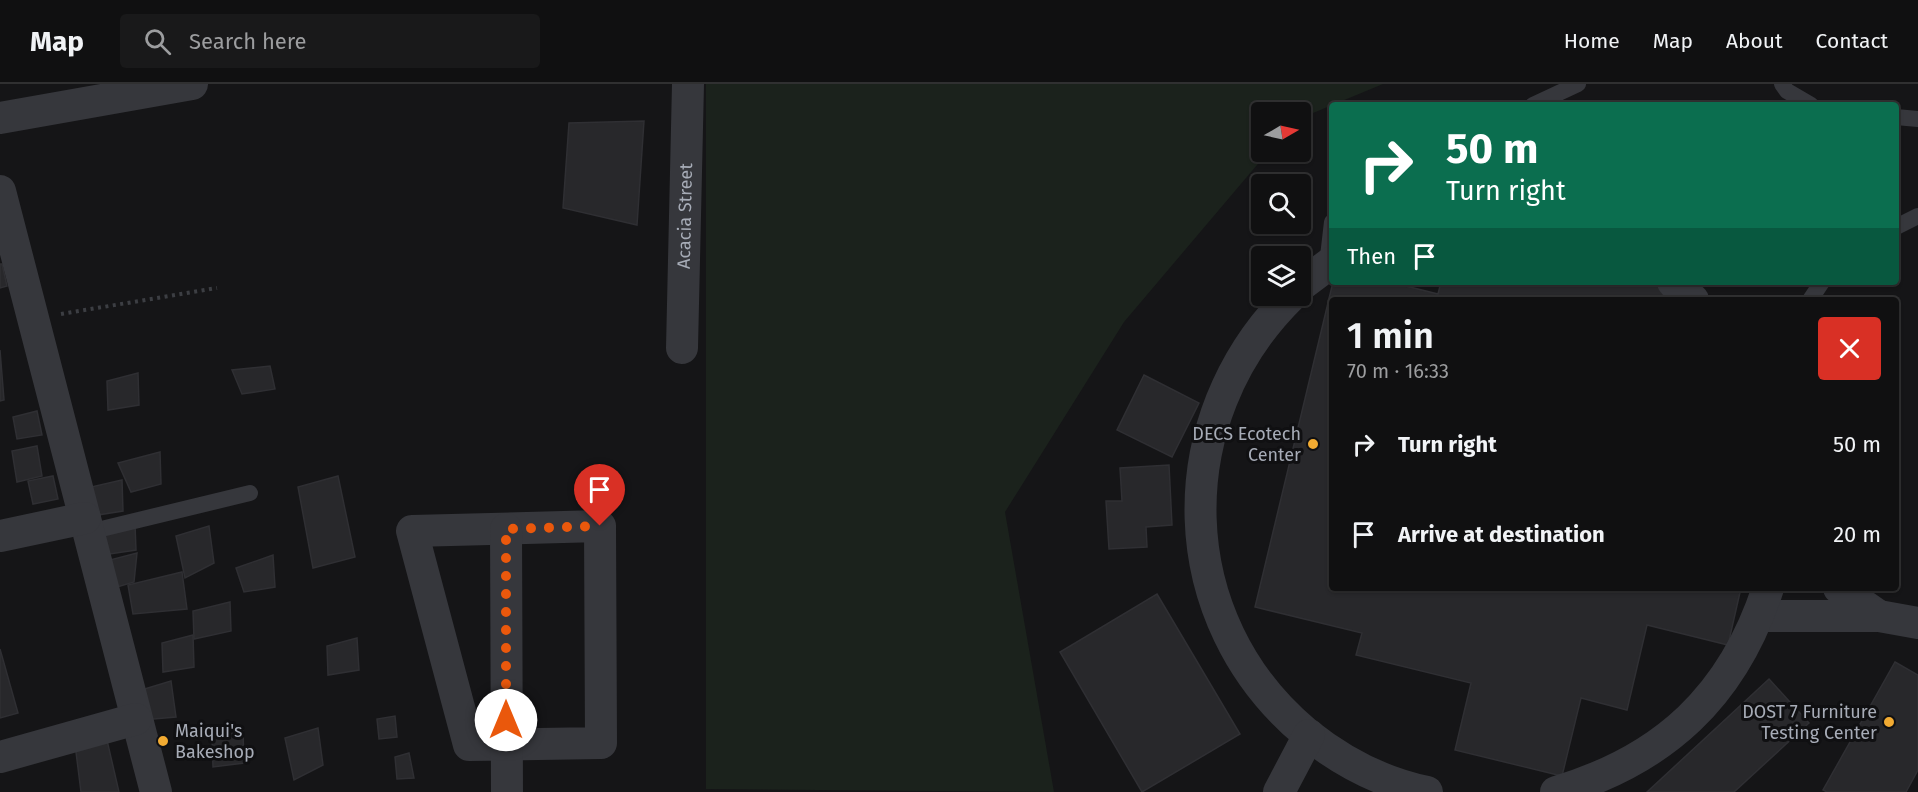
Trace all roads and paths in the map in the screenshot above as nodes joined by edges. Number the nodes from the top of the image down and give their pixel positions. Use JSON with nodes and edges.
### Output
{"nodes":[{"id":1,"x":192,"y":84,"type":"edge"},
{"id":2,"x":688,"y":84,"type":"edge"},
{"id":3,"x":1578,"y":84,"type":"edge"},
{"id":4,"x":1782,"y":84,"type":"edge"},
{"id":5,"x":1539,"y":102,"type":"edge"},
{"id":6,"x":1806,"y":102,"type":"edge"},
{"id":7,"x":1899,"y":117,"type":"edge"},
{"id":8,"x":0,"y":118,"type":"edge"},
{"id":9,"x":1918,"y":119,"type":"edge"},
{"id":10,"x":0,"y":191,"type":"edge"},
{"id":11,"x":1918,"y":216,"type":"edge"},
{"id":12,"x":1899,"y":226,"type":"edge"},
{"id":13,"x":1329,"y":265,"type":"edge"},
{"id":14,"x":1311,"y":278,"type":"edge"},
{"id":15,"x":1676,"y":285,"type":"edge"},
{"id":16,"x":217,"y":288,"type":"dead end"},
{"id":17,"x":1690,"y":297,"type":"edge"},
{"id":18,"x":1282,"y":306,"type":"edge"},
{"id":19,"x":33,"y":318,"type":"junction"},
{"id":20,"x":682,"y":348,"type":"dead end"},
{"id":21,"x":250,"y":493,"type":"dead end"},
{"id":22,"x":87,"y":525,"type":"junction"},
{"id":23,"x":506,"y":529,"type":"junction"},
{"id":24,"x":0,"y":536,"type":"edge"},
{"id":25,"x":1843,"y":591,"type":"edge"},
{"id":26,"x":1764,"y":602,"type":"edge"},
{"id":27,"x":1879,"y":616,"type":"junction"},
{"id":28,"x":1918,"y":623,"type":"edge"},
{"id":29,"x":136,"y":719,"type":"junction"},
{"id":30,"x":1309,"y":735,"type":"junction"},
{"id":31,"x":506,"y":744,"type":"junction"},
{"id":32,"x":0,"y":757,"type":"edge"},
{"id":33,"x":156,"y":792,"type":"edge"},
{"id":34,"x":507,"y":792,"type":"edge"},
{"id":35,"x":1279,"y":792,"type":"edge"},
{"id":36,"x":1427,"y":792,"type":"edge"},
{"id":37,"x":1556,"y":792,"type":"edge"}],
"edges":[{"from":1,"to":8,"type":"street"},
{"from":2,"to":20,"type":"street","name":"Acacia Street"},
{"from":3,"to":5,"type":"lane"},
{"from":4,"to":6,"type":"lane"},
{"from":7,"to":9,"type":"lane"},
{"from":10,"to":19,"type":"street"},
{"from":11,"to":12,"type":"lane"},
{"from":13,"to":14,"type":"street"},
{"from":15,"to":17,"type":"street"},
{"from":16,"to":19,"type":"path"},
{"from":18,"to":30,"type":"street"},
{"from":19,"to":22,"type":"street"},
{"from":21,"to":22,"type":"lane"},
{"from":22,"to":24,"type":"street"},
{"from":22,"to":29,"type":"street"},
{"from":23,"to":31,"type":"street"},
{"from":23,"to":31,"type":"street"},
{"from":23,"to":31,"type":"street"},
{"from":25,"to":27,"type":"street"},
{"from":26,"to":27,"type":"street"},
{"from":26,"to":37,"type":"street"},
{"from":27,"to":28,"type":"street"},
{"from":29,"to":32,"type":"street"},
{"from":29,"to":33,"type":"street"},
{"from":30,"to":35,"type":"street"},
{"from":30,"to":36,"type":"street"},
{"from":31,"to":34,"type":"street"}]}
